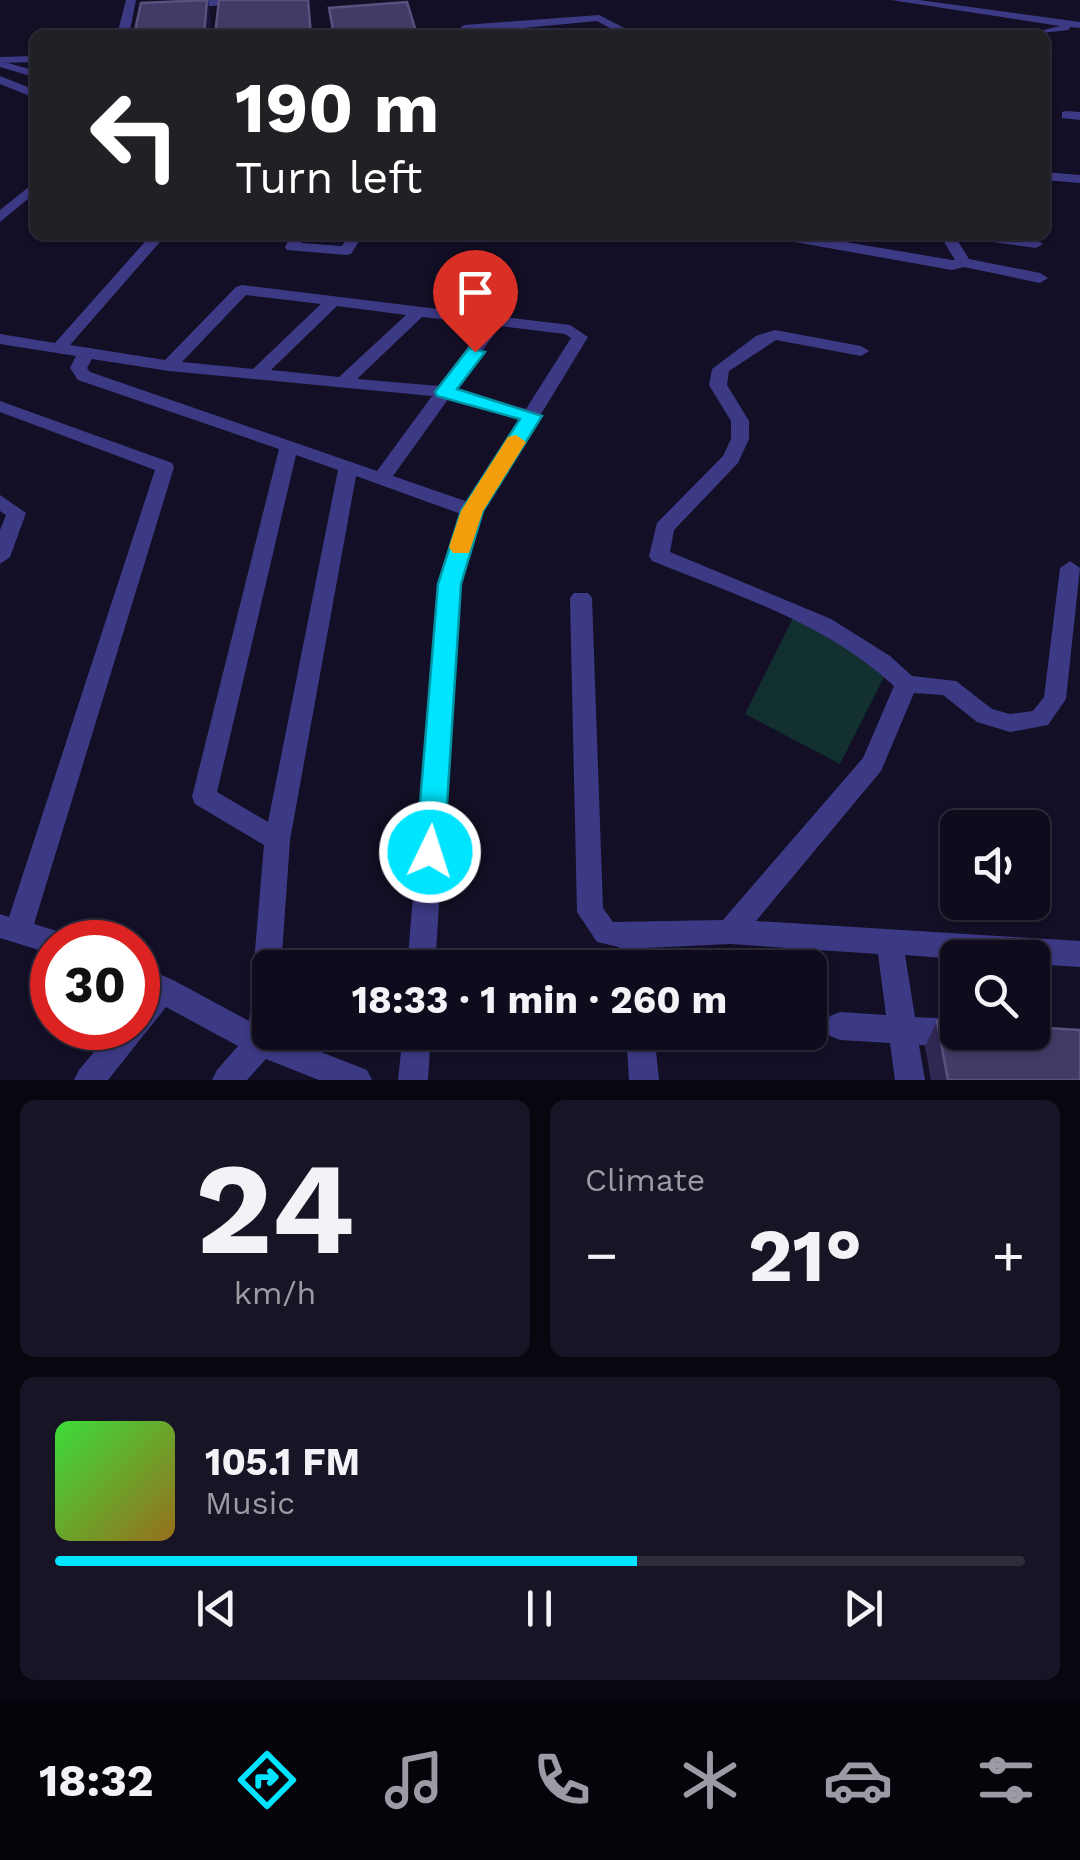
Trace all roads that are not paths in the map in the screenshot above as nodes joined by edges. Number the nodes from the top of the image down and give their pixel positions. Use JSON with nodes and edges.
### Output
{"nodes":[{"id":1,"x":131,"y":0,"type":"edge"},
{"id":2,"x":252,"y":0,"type":"edge"},
{"id":3,"x":896,"y":0,"type":"edge"},
{"id":4,"x":227,"y":1,"type":"edge"},
{"id":5,"x":175,"y":6,"type":"edge"},
{"id":6,"x":1080,"y":25,"type":"edge"},
{"id":7,"x":124,"y":30,"type":"edge"},
{"id":8,"x":462,"y":30,"type":"edge"},
{"id":9,"x":622,"y":30,"type":"edge"},
{"id":10,"x":1050,"y":31,"type":"edge"},
{"id":11,"x":30,"y":59,"type":"edge"},
{"id":12,"x":0,"y":62,"type":"edge"},
{"id":13,"x":30,"y":72,"type":"edge"},
{"id":14,"x":1,"y":82,"type":"edge"},
{"id":15,"x":30,"y":92,"type":"edge"},
{"id":16,"x":1050,"y":176,"type":"edge"},
{"id":17,"x":1080,"y":179,"type":"edge"},
{"id":18,"x":30,"y":191,"type":"edge"},
{"id":19,"x":0,"y":218,"type":"edge"},
{"id":20,"x":155,"y":240,"type":"edge"},
{"id":21,"x":296,"y":240,"type":"edge"},
{"id":22,"x":353,"y":240,"type":"edge"},
{"id":23,"x":838,"y":240,"type":"edge"},
{"id":24,"x":950,"y":240,"type":"edge"},
{"id":25,"x":1007,"y":240,"type":"edge"},
{"id":26,"x":1036,"y":244,"type":"dead end"},
{"id":27,"x":964,"y":262,"type":"junction"},
{"id":28,"x":1040,"y":278,"type":"dead end"},
{"id":29,"x":334,"y":300,"type":"junction"},
{"id":30,"x":419,"y":311,"type":"junction"},
{"id":31,"x":496,"y":321,"type":"junction"},
{"id":32,"x":0,"y":338,"type":"edge"},
{"id":33,"x":60,"y":347,"type":"junction"},
{"id":34,"x":861,"y":351,"type":"dead end"},
{"id":35,"x":86,"y":354,"type":"junction"},
{"id":36,"x":169,"y":366,"type":"junction"},
{"id":37,"x":256,"y":375,"type":"junction"},
{"id":38,"x":341,"y":384,"type":"junction"},
{"id":39,"x":444,"y":392,"type":"junction"},
{"id":40,"x":0,"y":406,"type":"edge"},
{"id":41,"x":532,"y":416,"type":"junction"},
{"id":42,"x":289,"y":445,"type":"junction"},
{"id":43,"x":348,"y":468,"type":"junction"},
{"id":44,"x":380,"y":480,"type":"junction"},
{"id":45,"x":0,"y":501,"type":"edge"},
{"id":46,"x":472,"y":511,"type":"junction"},
{"id":47,"x":0,"y":557,"type":"edge"},
{"id":48,"x":1070,"y":568,"type":"dead end"},
{"id":49,"x":581,"y":598,"type":"dead end"},
{"id":50,"x":906,"y":684,"type":"junction"},
{"id":51,"x":277,"y":840,"type":"junction"},
{"id":52,"x":10,"y":927,"type":"edge"},
{"id":53,"x":730,"y":932,"type":"junction"},
{"id":54,"x":632,"y":936,"type":"junction"},
{"id":55,"x":890,"y":944,"type":"junction"},
{"id":56,"x":268,"y":950,"type":"edge"},
{"id":57,"x":423,"y":950,"type":"edge"},
{"id":58,"x":633,"y":950,"type":"edge"},
{"id":59,"x":1080,"y":954,"type":"edge"},
{"id":60,"x":160,"y":988,"type":"edge"},
{"id":61,"x":840,"y":1026,"type":"dead end"},
{"id":62,"x":903,"y":1030,"type":"junction"},
{"id":63,"x":940,"y":1032,"type":"edge"},
{"id":64,"x":252,"y":1038,"type":"edge"},
{"id":65,"x":114,"y":1050,"type":"edge"},
{"id":66,"x":255,"y":1050,"type":"edge"},
{"id":67,"x":279,"y":1050,"type":"edge"},
{"id":68,"x":416,"y":1050,"type":"edge"},
{"id":69,"x":642,"y":1050,"type":"edge"},
{"id":70,"x":89,"y":1080,"type":"edge"},
{"id":71,"x":228,"y":1080,"type":"edge"},
{"id":72,"x":358,"y":1080,"type":"edge"},
{"id":73,"x":413,"y":1080,"type":"edge"},
{"id":74,"x":644,"y":1080,"type":"edge"},
{"id":75,"x":910,"y":1080,"type":"edge"}],
"edges":[{"from":1,"to":7,"type":"street"},
{"from":2,"to":4,"type":"street"},
{"from":3,"to":6,"type":"street"},
{"from":4,"to":5,"type":"street"},
{"from":6,"to":10,"type":"street"},
{"from":8,"to":9,"type":"street"},
{"from":11,"to":12,"type":"lane"},
{"from":12,"to":13,"type":"lane"},
{"from":14,"to":15,"type":"street"},
{"from":16,"to":17,"type":"street"},
{"from":18,"to":19,"type":"street"},
{"from":20,"to":33,"type":"street"},
{"from":21,"to":22,"type":"street"},
{"from":23,"to":27,"type":"street"},
{"from":24,"to":27,"type":"street"},
{"from":25,"to":26,"type":"street"},
{"from":27,"to":28,"type":"street"},
{"from":29,"to":30,"type":"street"},
{"from":29,"to":36,"type":"street"},
{"from":29,"to":37,"type":"street"},
{"from":30,"to":31,"type":"street"},
{"from":30,"to":38,"type":"street"},
{"from":31,"to":39,"type":"street"},
{"from":31,"to":41,"type":"street"},
{"from":32,"to":33,"type":"street"},
{"from":33,"to":35,"type":"street"},
{"from":34,"to":50,"type":"street"},
{"from":35,"to":36,"type":"street"},
{"from":35,"to":42,"type":"street"},
{"from":36,"to":37,"type":"street"},
{"from":37,"to":38,"type":"street"},
{"from":38,"to":39,"type":"street"},
{"from":39,"to":41,"type":"street"},
{"from":39,"to":44,"type":"street"},
{"from":40,"to":52,"type":"street"},
{"from":41,"to":46,"type":"street"},
{"from":42,"to":43,"type":"street"},
{"from":42,"to":51,"type":"street"},
{"from":43,"to":44,"type":"street"},
{"from":43,"to":51,"type":"street"},
{"from":44,"to":46,"type":"street"},
{"from":45,"to":47,"type":"street"},
{"from":46,"to":57,"type":"street"},
{"from":48,"to":50,"type":"street"},
{"from":49,"to":54,"type":"street"},
{"from":50,"to":53,"type":"street"},
{"from":51,"to":56,"type":"street"},
{"from":53,"to":54,"type":"street"},
{"from":53,"to":55,"type":"street"},
{"from":54,"to":58,"type":"street"},
{"from":55,"to":59,"type":"street"},
{"from":55,"to":62,"type":"street"},
{"from":60,"to":64,"type":"street"},
{"from":61,"to":62,"type":"street"},
{"from":62,"to":63,"type":"street"},
{"from":62,"to":75,"type":"street"},
{"from":65,"to":70,"type":"street"},
{"from":66,"to":71,"type":"street"},
{"from":67,"to":72,"type":"street"},
{"from":68,"to":73,"type":"street"},
{"from":69,"to":74,"type":"street"}]}
